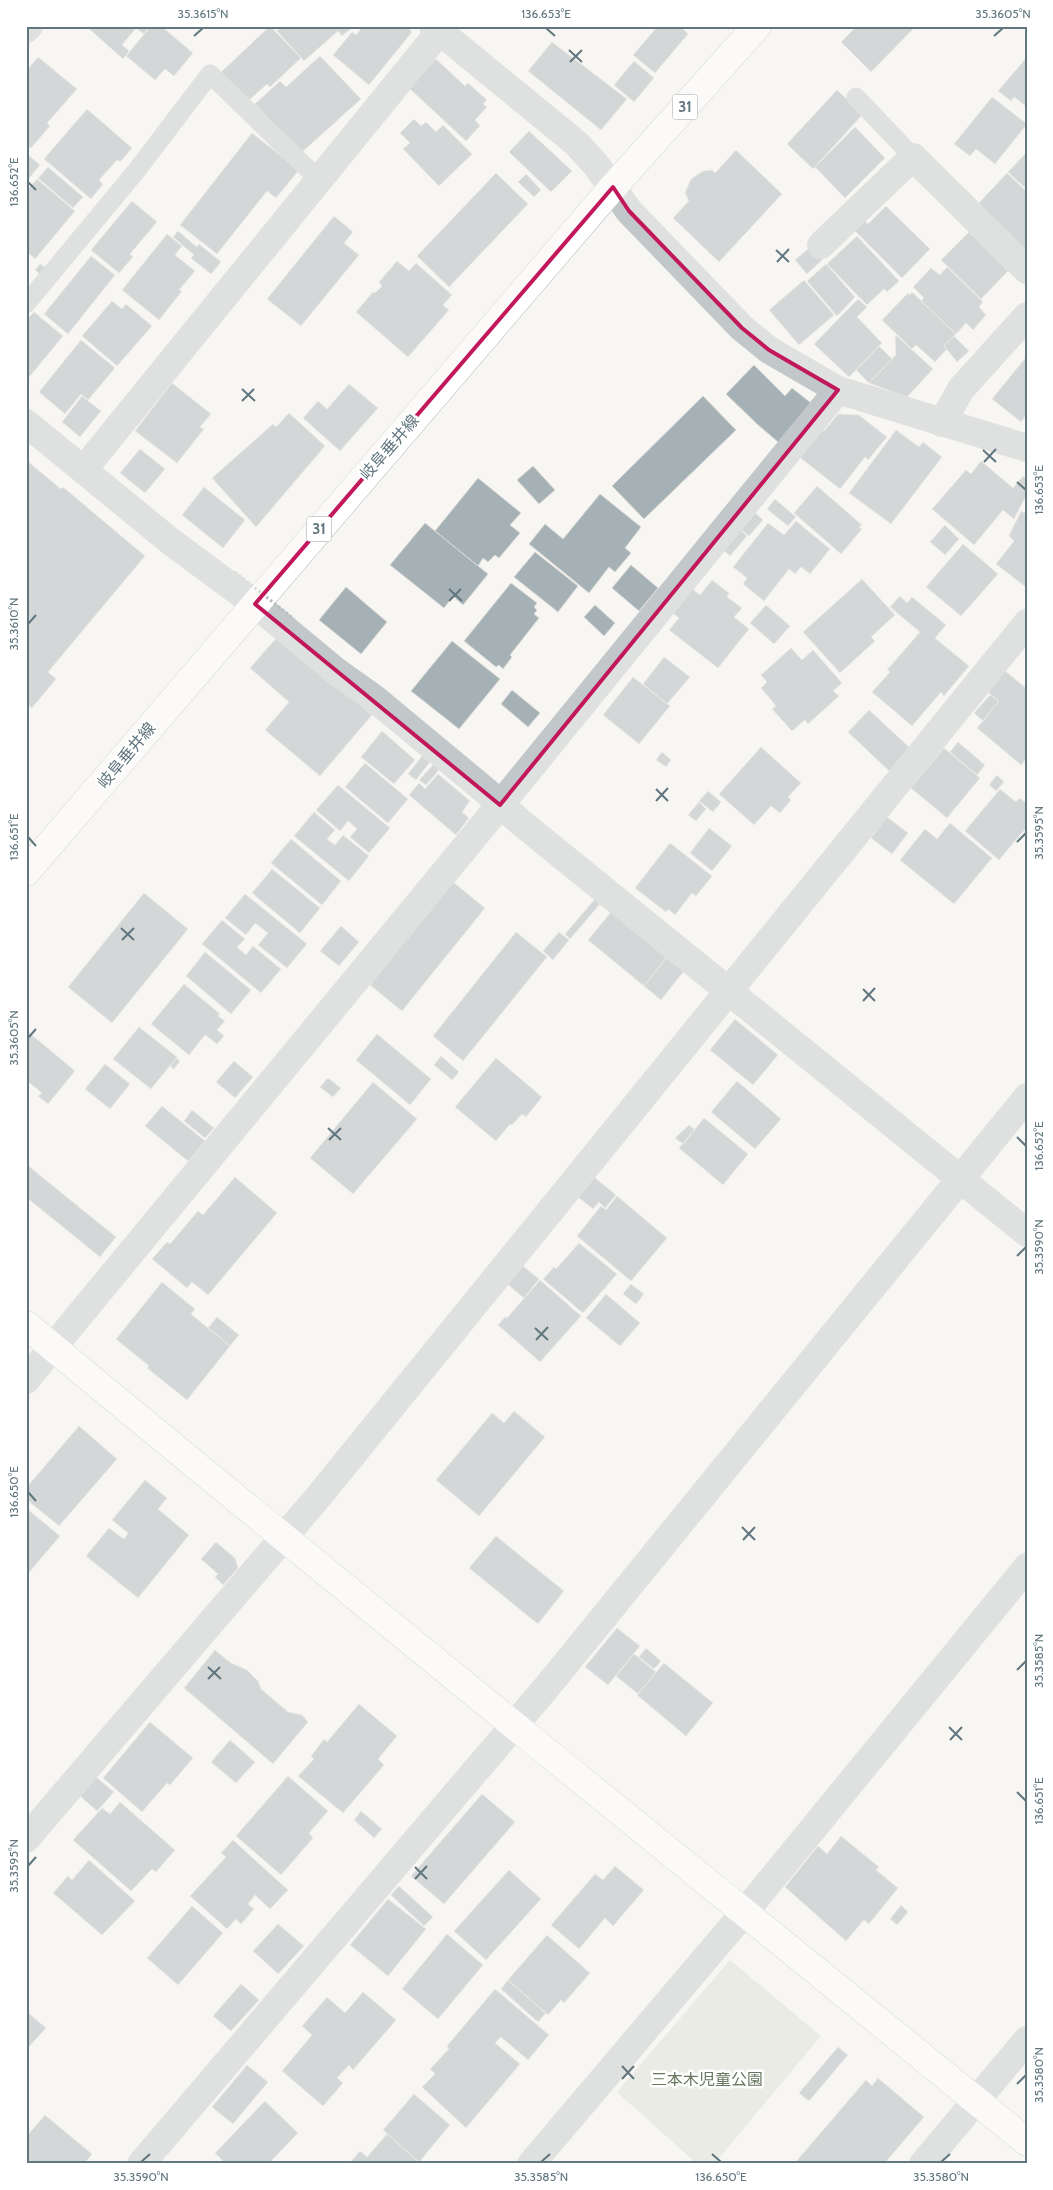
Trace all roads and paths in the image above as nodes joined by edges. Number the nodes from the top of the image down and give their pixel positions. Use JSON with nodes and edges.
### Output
{"nodes":[{"id":1,"x":29,"y":26,"type":"edge"},
{"id":2,"x":757,"y":26,"type":"edge"},
{"id":3,"x":26,"y":29,"type":"edge"},
{"id":4,"x":437,"y":29,"type":"edge"},
{"id":5,"x":856,"y":97,"type":"dead end"},
{"id":6,"x":913,"y":157,"type":"junction"},
{"id":7,"x":320,"y":178,"type":"junction"},
{"id":8,"x":613,"y":187,"type":"junction"},
{"id":9,"x":821,"y":245,"type":"dead end"},
{"id":10,"x":1027,"y":270,"type":"edge"},
{"id":11,"x":26,"y":304,"type":"edge"},
{"id":12,"x":1027,"y":316,"type":"edge"},
{"id":13,"x":838,"y":390,"type":"junction"},
{"id":14,"x":26,"y":423,"type":"edge"},
{"id":15,"x":942,"y":423,"type":"junction"},
{"id":16,"x":1027,"y":448,"type":"edge"},
{"id":17,"x":84,"y":468,"type":"junction"},
{"id":18,"x":235,"y":572,"type":"dead end"},
{"id":19,"x":255,"y":604,"type":"junction"},
{"id":20,"x":294,"y":619,"type":"dead end"},
{"id":21,"x":1027,"y":623,"type":"edge"},
{"id":22,"x":500,"y":805,"type":"junction"},
{"id":23,"x":26,"y":872,"type":"edge"},
{"id":24,"x":728,"y":992,"type":"junction"},
{"id":25,"x":1027,"y":1097,"type":"edge"},
{"id":26,"x":960,"y":1179,"type":"junction"},
{"id":27,"x":1027,"y":1233,"type":"edge"},
{"id":28,"x":26,"y":1325,"type":"edge"},
{"id":29,"x":54,"y":1348,"type":"junction"},
{"id":30,"x":26,"y":1380,"type":"edge"},
{"id":31,"x":282,"y":1538,"type":"junction"},
{"id":32,"x":1027,"y":1567,"type":"edge"},
{"id":33,"x":514,"y":1724,"type":"junction"},
{"id":34,"x":26,"y":1839,"type":"edge"},
{"id":35,"x":744,"y":1913,"type":"junction"},
{"id":36,"x":1027,"y":2040,"type":"edge"},
{"id":37,"x":976,"y":2101,"type":"junction"},
{"id":38,"x":1027,"y":2142,"type":"edge"},
{"id":39,"x":141,"y":2164,"type":"edge"},
{"id":40,"x":531,"y":2164,"type":"edge"},
{"id":41,"x":923,"y":2164,"type":"edge"}],
"edges":[{"from":1,"to":3,"type":"street"},
{"from":2,"to":8,"type":"street","name":"岐阜垂井線","number":"31"},
{"from":4,"to":7,"type":"street"},
{"from":4,"to":8,"type":"street"},
{"from":5,"to":6,"type":"lane"},
{"from":6,"to":9,"type":"street"},
{"from":6,"to":10,"type":"street"},
{"from":7,"to":11,"type":"lane"},
{"from":7,"to":17,"type":"street"},
{"from":8,"to":13,"type":"street"},
{"from":8,"to":19,"type":"street","name":"岐阜垂井線","number":"31"},
{"from":12,"to":15,"type":"street"},
{"from":13,"to":15,"type":"street"},
{"from":13,"to":22,"type":"street"},
{"from":14,"to":17,"type":"street"},
{"from":15,"to":16,"type":"street"},
{"from":17,"to":19,"type":"street"},
{"from":18,"to":20,"type":"path","bridge":true},
{"from":19,"to":22,"type":"street"},
{"from":19,"to":23,"type":"street","name":"岐阜垂井線","number":"31"},
{"from":21,"to":24,"type":"street"},
{"from":22,"to":24,"type":"street"},
{"from":22,"to":29,"type":"street"},
{"from":24,"to":26,"type":"street"},
{"from":24,"to":31,"type":"street"},
{"from":25,"to":26,"type":"street"},
{"from":26,"to":27,"type":"street"},
{"from":26,"to":33,"type":"street"},
{"from":28,"to":29,"type":"street"},
{"from":29,"to":30,"type":"street"},
{"from":29,"to":31,"type":"street"},
{"from":31,"to":33,"type":"street"},
{"from":31,"to":34,"type":"street"},
{"from":32,"to":35,"type":"street"},
{"from":33,"to":35,"type":"street"},
{"from":33,"to":39,"type":"street"},
{"from":35,"to":37,"type":"street"},
{"from":35,"to":40,"type":"street"},
{"from":36,"to":37,"type":"street"},
{"from":37,"to":38,"type":"street"},
{"from":37,"to":41,"type":"street"}]}
